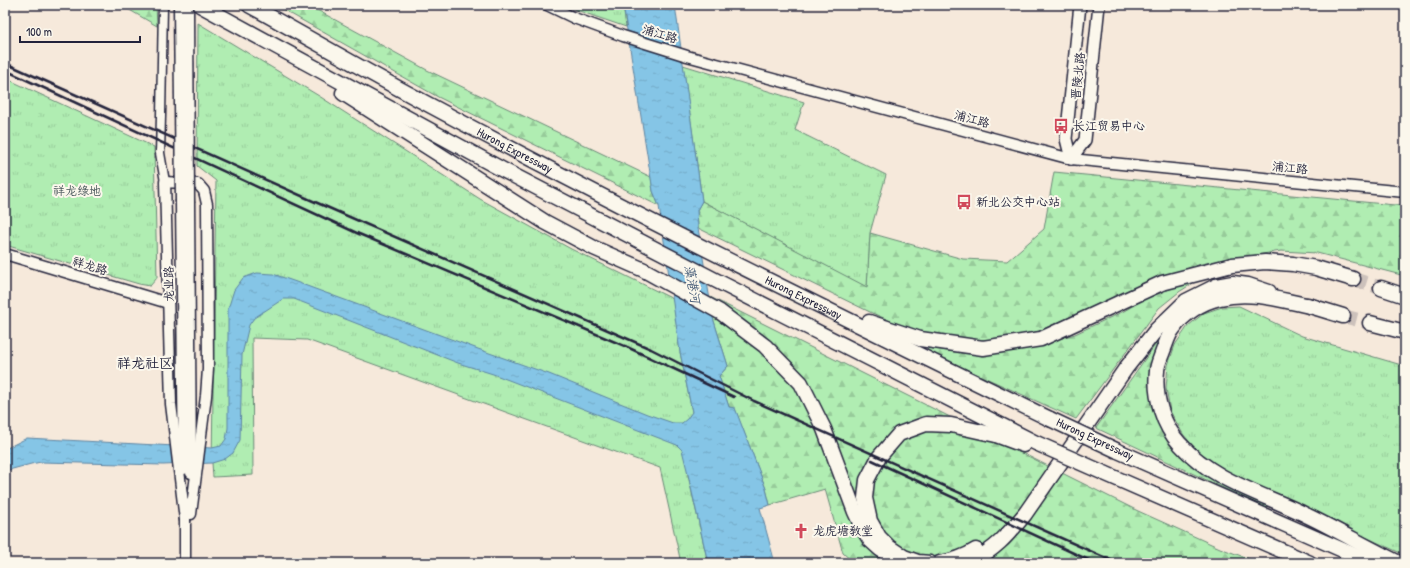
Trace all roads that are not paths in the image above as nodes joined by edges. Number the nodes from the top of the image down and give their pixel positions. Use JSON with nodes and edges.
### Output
{"nodes":[{"id":1,"x":179,"y":5,"type":"edge"},
{"id":2,"x":188,"y":5,"type":"edge"},
{"id":3,"x":200,"y":5,"type":"edge"},
{"id":4,"x":249,"y":5,"type":"edge"},
{"id":5,"x":547,"y":5,"type":"edge"},
{"id":6,"x":1080,"y":5,"type":"edge"},
{"id":7,"x":1099,"y":5,"type":"edge"},
{"id":8,"x":163,"y":6,"type":"edge"},
{"id":9,"x":214,"y":13,"type":"junction"},
{"id":10,"x":1071,"y":159,"type":"junction"},
{"id":11,"x":165,"y":182,"type":"junction"},
{"id":12,"x":1405,"y":192,"type":"edge"},
{"id":13,"x":185,"y":203,"type":"junction"},
{"id":14,"x":5,"y":254,"type":"edge"},
{"id":15,"x":720,"y":254,"type":"junction"},
{"id":16,"x":1293,"y":264,"type":"junction"},
{"id":17,"x":1353,"y":279,"type":"tunnel mouth"},
{"id":18,"x":1381,"y":288,"type":"tunnel mouth"},
{"id":19,"x":1405,"y":296,"type":"edge"},
{"id":20,"x":168,"y":304,"type":"junction"},
{"id":21,"x":1315,"y":307,"type":"junction"},
{"id":22,"x":1343,"y":316,"type":"tunnel mouth"},
{"id":23,"x":1370,"y":323,"type":"tunnel mouth"},
{"id":24,"x":1405,"y":332,"type":"edge"},
{"id":25,"x":188,"y":439,"type":"junction"},
{"id":26,"x":1033,"y":445,"type":"junction"},
{"id":27,"x":188,"y":469,"type":"junction"},
{"id":28,"x":188,"y":517,"type":"junction"},
{"id":29,"x":1397,"y":562,"type":"edge"},
{"id":30,"x":185,"y":563,"type":"edge"},
{"id":31,"x":192,"y":563,"type":"edge"},
{"id":32,"x":900,"y":563,"type":"edge"},
{"id":33,"x":930,"y":563,"type":"edge"},
{"id":34,"x":940,"y":563,"type":"edge"},
{"id":35,"x":968,"y":563,"type":"edge"},
{"id":36,"x":1310,"y":563,"type":"edge"},
{"id":37,"x":1372,"y":563,"type":"edge"}],
"edges":[{"from":1,"to":13,"type":"street","name":"龙业路","bridge":true},
{"from":2,"to":13,"type":"street","name":"龙业路","bridge":true},
{"from":3,"to":9,"type":"highway","name":"Hurong Expressway"},
{"from":4,"to":15,"type":"highway","name":"Hurong Expressway"},
{"from":5,"to":10,"type":"street","name":"浦江路"},
{"from":6,"to":10,"type":"main road","name":"晋陵北路"},
{"from":7,"to":10,"type":"main road","name":"晋陵北路"},
{"from":8,"to":11,"type":"street"},
{"from":9,"to":26,"type":"highway","name":"Hurong Expressway"},
{"from":9,"to":32,"type":"highway"},
{"from":10,"to":12,"type":"street","name":"浦江路"},
{"from":11,"to":20,"type":"street"},
{"from":11,"to":25,"type":"street"},
{"from":13,"to":25,"type":"street","name":"龙业路"},
{"from":14,"to":20,"type":"street","name":"祥龙路"},
{"from":15,"to":16,"type":"highway"},
{"from":15,"to":37,"type":"highway","name":"Hurong Expressway","bridge":true},
{"from":16,"to":17,"type":"highway"},
{"from":16,"to":34,"type":"highway"},
{"from":18,"to":19,"type":"highway"},
{"from":20,"to":25,"type":"street"},
{"from":21,"to":22,"type":"highway"},
{"from":21,"to":29,"type":"highway"},
{"from":21,"to":35,"type":"highway"},
{"from":23,"to":24,"type":"highway"},
{"from":25,"to":27,"type":"street","name":"龙业路"},
{"from":25,"to":27,"type":"street"},
{"from":26,"to":33,"type":"highway"},
{"from":26,"to":36,"type":"highway","name":"Hurong Expressway","bridge":true},
{"from":27,"to":28,"type":"street","name":"龙业路"},
{"from":28,"to":30,"type":"street","name":"龙业路"},
{"from":28,"to":31,"type":"street","name":"龙业路"}]}
